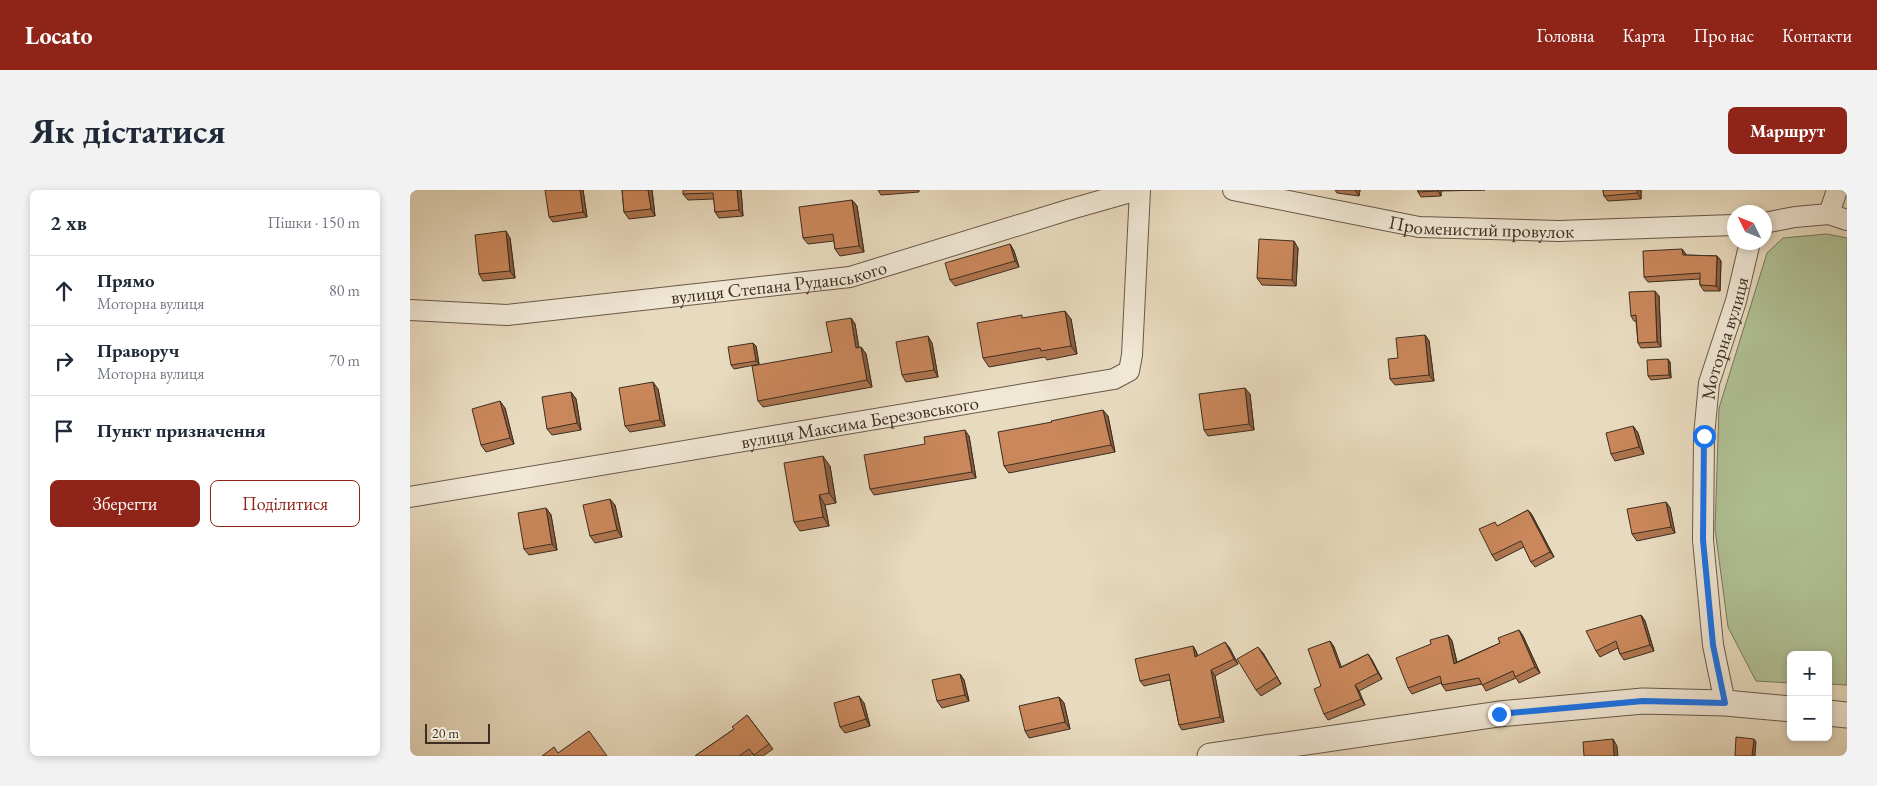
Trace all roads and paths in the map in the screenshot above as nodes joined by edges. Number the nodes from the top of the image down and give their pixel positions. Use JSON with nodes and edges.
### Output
{"nodes":[{"id":1,"x":1139,"y":190,"type":"edge"},
{"id":2,"x":1233,"y":190,"type":"edge"},
{"id":3,"x":1837,"y":190,"type":"edge"},
{"id":4,"x":1838,"y":217,"type":"edge"},
{"id":5,"x":1772,"y":221,"type":"edge"},
{"id":6,"x":1727,"y":225,"type":"edge"},
{"id":7,"x":1748,"y":250,"type":"edge"},
{"id":8,"x":410,"y":310,"type":"edge"},
{"id":9,"x":410,"y":497,"type":"edge"},
{"id":10,"x":1725,"y":703,"type":"junction"},
{"id":11,"x":1787,"y":708,"type":"edge"},
{"id":12,"x":1832,"y":712,"type":"edge"},
{"id":13,"x":1847,"y":714,"type":"edge"},
{"id":14,"x":1210,"y":756,"type":"edge"}],
"edges":[{"from":1,"to":8,"type":"street","name":"вулиця Степана Руданського"},
{"from":1,"to":9,"type":"street","name":"вулиця Максима Березовського"},
{"from":2,"to":6,"type":"street","name":"Променистий провулок"},
{"from":3,"to":4,"type":"street"},
{"from":4,"to":5,"type":"street"},
{"from":7,"to":10,"type":"street","name":"Моторна вулиця"},
{"from":10,"to":11,"type":"street"},
{"from":10,"to":14,"type":"street"},
{"from":12,"to":13,"type":"street"}]}
